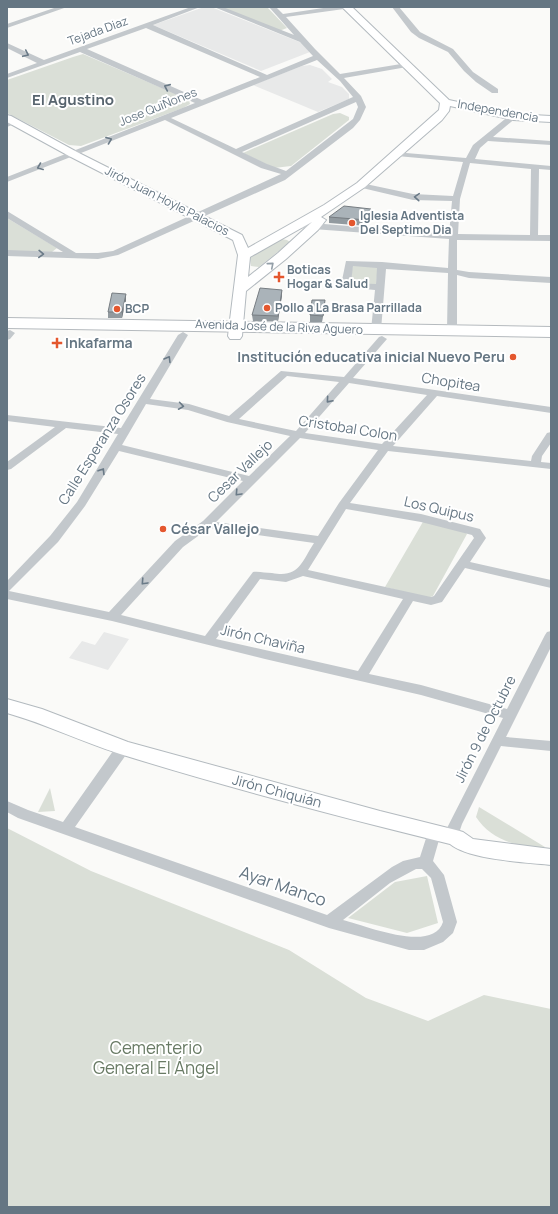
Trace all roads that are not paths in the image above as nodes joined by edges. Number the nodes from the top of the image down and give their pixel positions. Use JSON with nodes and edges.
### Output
{"nodes":[{"id":1,"x":63,"y":7,"type":"edge"},
{"id":2,"x":198,"y":7,"type":"edge"},
{"id":3,"x":218,"y":7,"type":"edge"},
{"id":4,"x":272,"y":7,"type":"edge"},
{"id":5,"x":345,"y":7,"type":"edge"},
{"id":6,"x":395,"y":7,"type":"edge"},
{"id":7,"x":282,"y":16,"type":"junction"},
{"id":8,"x":146,"y":25,"type":"junction"},
{"id":9,"x":7,"y":26,"type":"edge"},
{"id":10,"x":305,"y":42,"type":"junction"},
{"id":11,"x":7,"y":45,"type":"edge"},
{"id":12,"x":82,"y":50,"type":"junction"},
{"id":13,"x":318,"y":57,"type":"junction"},
{"id":14,"x":44,"y":62,"type":"junction"},
{"id":15,"x":407,"y":65,"type":"junction"},
{"id":16,"x":7,"y":76,"type":"edge"},
{"id":17,"x":340,"y":76,"type":"junction"},
{"id":18,"x":266,"y":77,"type":"junction"},
{"id":19,"x":495,"y":91,"type":"dead end"},
{"id":20,"x":358,"y":98,"type":"junction"},
{"id":21,"x":445,"y":102,"type":"junction"},
{"id":22,"x":202,"y":103,"type":"junction"},
{"id":23,"x":512,"y":117,"type":"junction"},
{"id":24,"x":166,"y":118,"type":"junction"},
{"id":25,"x":551,"y":119,"type":"edge"},
{"id":26,"x":10,"y":122,"type":"edge"},
{"id":27,"x":487,"y":139,"type":"junction"},
{"id":28,"x":551,"y":143,"type":"edge"},
{"id":29,"x":236,"y":152,"type":"junction"},
{"id":30,"x":73,"y":154,"type":"junction"},
{"id":31,"x":397,"y":154,"type":"junction"},
{"id":32,"x":467,"y":161,"type":"junction"},
{"id":33,"x":534,"y":167,"type":"junction"},
{"id":34,"x":551,"y":168,"type":"edge"},
{"id":35,"x":288,"y":174,"type":"junction"},
{"id":36,"x":7,"y":180,"type":"edge"},
{"id":37,"x":361,"y":185,"type":"junction"},
{"id":38,"x":456,"y":199,"type":"junction"},
{"id":39,"x":328,"y":208,"type":"junction"},
{"id":40,"x":7,"y":214,"type":"edge"},
{"id":41,"x":198,"y":216,"type":"junction"},
{"id":42,"x":299,"y":225,"type":"junction"},
{"id":43,"x":314,"y":227,"type":"junction"},
{"id":44,"x":279,"y":236,"type":"junction"},
{"id":45,"x":453,"y":237,"type":"junction"},
{"id":46,"x":534,"y":237,"type":"junction"},
{"id":47,"x":551,"y":238,"type":"edge"},
{"id":48,"x":296,"y":243,"type":"junction"},
{"id":49,"x":7,"y":253,"type":"edge"},
{"id":50,"x":75,"y":255,"type":"junction"},
{"id":51,"x":244,"y":255,"type":"junction"},
{"id":52,"x":382,"y":265,"type":"junction"},
{"id":53,"x":452,"y":271,"type":"junction"},
{"id":54,"x":551,"y":280,"type":"edge"},
{"id":55,"x":379,"y":287,"type":"junction"},
{"id":56,"x":240,"y":290,"type":"junction"},
{"id":57,"x":452,"y":330,"type":"junction"},
{"id":58,"x":8,"y":331,"type":"edge"},
{"id":59,"x":236,"y":331,"type":"junction"},
{"id":60,"x":551,"y":332,"type":"edge"},
{"id":61,"x":379,"y":334,"type":"junction"},
{"id":62,"x":183,"y":335,"type":"junction"},
{"id":63,"x":551,"y":342,"type":"edge"},
{"id":64,"x":346,"y":380,"type":"junction"},
{"id":65,"x":434,"y":393,"type":"junction"},
{"id":66,"x":143,"y":401,"type":"junction"},
{"id":67,"x":551,"y":410,"type":"edge"},
{"id":68,"x":7,"y":418,"type":"edge"},
{"id":69,"x":231,"y":420,"type":"junction"},
{"id":70,"x":64,"y":424,"type":"junction"},
{"id":71,"x":125,"y":432,"type":"junction"},
{"id":72,"x":298,"y":435,"type":"junction"},
{"id":73,"x":551,"y":435,"type":"edge"},
{"id":74,"x":117,"y":447,"type":"junction"},
{"id":75,"x":385,"y":448,"type":"junction"},
{"id":76,"x":535,"y":465,"type":"junction"},
{"id":77,"x":551,"y":466,"type":"edge"},
{"id":78,"x":7,"y":467,"type":"edge"},
{"id":79,"x":251,"y":480,"type":"junction"},
{"id":80,"x":343,"y":505,"type":"junction"},
{"id":81,"x":207,"y":524,"type":"junction"},
{"id":82,"x":319,"y":540,"type":"junction"},
{"id":83,"x":462,"y":564,"type":"junction"},
{"id":84,"x":301,"y":572,"type":"junction"},
{"id":85,"x":551,"y":584,"type":"edge"},
{"id":86,"x":7,"y":588,"type":"edge"},
{"id":87,"x":7,"y":595,"type":"edge"},
{"id":88,"x":410,"y":597,"type":"junction"},
{"id":89,"x":112,"y":617,"type":"junction"},
{"id":90,"x":551,"y":635,"type":"edge"},
{"id":91,"x":208,"y":641,"type":"junction"},
{"id":92,"x":546,"y":654,"type":"edge"},
{"id":93,"x":361,"y":677,"type":"junction"},
{"id":94,"x":7,"y":706,"type":"edge"},
{"id":95,"x":510,"y":715,"type":"junction"},
{"id":96,"x":497,"y":741,"type":"junction"},
{"id":97,"x":551,"y":746,"type":"edge"},
{"id":98,"x":123,"y":748,"type":"junction"},
{"id":99,"x":7,"y":806,"type":"edge"},
{"id":100,"x":66,"y":829,"type":"junction"},
{"id":101,"x":434,"y":833,"type":"junction"},
{"id":102,"x":456,"y":838,"type":"junction"},
{"id":103,"x":551,"y":857,"type":"edge"},
{"id":104,"x":425,"y":864,"type":"junction"},
{"id":105,"x":329,"y":922,"type":"junction"}],
"edges":[{"from":1,"to":9,"type":"street"},
{"from":2,"to":8,"type":"street","name":"Tejada Diaz"},
{"from":3,"to":10,"type":"street"},
{"from":4,"to":7,"type":"street"},
{"from":5,"to":7,"type":"street"},
{"from":5,"to":15,"type":"street"},
{"from":6,"to":19,"type":"street"},
{"from":7,"to":10,"type":"street"},
{"from":8,"to":12,"type":"street","name":"Tejada Diaz"},
{"from":8,"to":18,"type":"street"},
{"from":10,"to":13,"type":"street"},
{"from":11,"to":14,"type":"street","one_way":true},
{"from":12,"to":14,"type":"street","name":"Tejada Diaz"},
{"from":22,"to":12,"type":"street","one_way":true},
{"from":13,"to":17,"type":"street"},
{"from":13,"to":18,"type":"street","name":"Jose QuiÑones"},
{"from":14,"to":16,"type":"street","name":"Tejada Diaz"},
{"from":15,"to":17,"type":"street"},
{"from":15,"to":21,"type":"street"},
{"from":17,"to":20,"type":"street"},
{"from":18,"to":22,"type":"street","name":"Jose QuiÑones"},
{"from":20,"to":29,"type":"street"},
{"from":20,"to":35,"type":"street"},
{"from":21,"to":23,"type":"street","name":"Independencia"},
{"from":21,"to":31,"type":"street"},
{"from":22,"to":24,"type":"street","name":"Jose QuiÑones"},
{"from":23,"to":25,"type":"street","name":"Independencia"},
{"from":23,"to":27,"type":"street"},
{"from":24,"to":29,"type":"street"},
{"from":30,"to":24,"type":"street","name":"Jose QuiÑones","one_way":true},
{"from":26,"to":30,"type":"street","name":"Jirón Juan Hoyle Palacios"},
{"from":27,"to":28,"type":"street"},
{"from":27,"to":32,"type":"street"},
{"from":29,"to":35,"type":"street"},
{"from":30,"to":36,"type":"street","name":"Jose QuiÑones","one_way":true},
{"from":30,"to":41,"type":"street","name":"Jirón Juan Hoyle Palacios"},
{"from":31,"to":32,"type":"street"},
{"from":31,"to":37,"type":"street"},
{"from":32,"to":33,"type":"street"},
{"from":32,"to":38,"type":"street"},
{"from":33,"to":34,"type":"street"},
{"from":33,"to":46,"type":"street"},
{"from":35,"to":41,"type":"street"},
{"from":38,"to":37,"type":"street","one_way":true},
{"from":37,"to":39,"type":"street"},
{"from":38,"to":45,"type":"street"},
{"from":39,"to":42,"type":"street"},
{"from":39,"to":43,"type":"street"},
{"from":40,"to":50,"type":"street"},
{"from":41,"to":50,"type":"street"},
{"from":41,"to":51,"type":"street","name":"Jirón Juan Hoyle Palacios"},
{"from":42,"to":43,"type":"street"},
{"from":42,"to":44,"type":"street"},
{"from":43,"to":45,"type":"street"},
{"from":43,"to":48,"type":"street"},
{"from":44,"to":48,"type":"street"},
{"from":44,"to":51,"type":"street"},
{"from":45,"to":46,"type":"street"},
{"from":45,"to":53,"type":"street"},
{"from":46,"to":47,"type":"street"},
{"from":56,"to":48,"type":"street","one_way":true},
{"from":49,"to":50,"type":"street","one_way":true},
{"from":51,"to":56,"type":"street","name":"Jirón Juan Hoyle Palacios"},
{"from":52,"to":53,"type":"street"},
{"from":52,"to":55,"type":"street"},
{"from":52,"to":55,"type":"street"},
{"from":53,"to":54,"type":"street"},
{"from":53,"to":57,"type":"street"},
{"from":55,"to":61,"type":"street"},
{"from":56,"to":59,"type":"street","name":"Jirón Juan Hoyle Palacios"},
{"from":57,"to":60,"type":"main road","name":"Avenida José de la Riva Aguero"},
{"from":57,"to":61,"type":"main road","name":"Avenida José de la Riva Aguero"},
{"from":58,"to":59,"type":"main road","name":"Avenida José de la Riva Aguero"},
{"from":58,"to":62,"type":"main road","name":"Avenida José de la Riva Aguero"},
{"from":59,"to":61,"type":"main road","name":"Avenida José de la Riva Aguero"},
{"from":59,"to":62,"type":"main road","name":"Avenida José de la Riva Aguero"},
{"from":61,"to":63,"type":"main road","name":"Avenida José de la Riva Aguero"},
{"from":61,"to":64,"type":"street","name":"Cesar Vallejo"},
{"from":66,"to":62,"type":"street","name":"Calle Esperanza Osores","one_way":true},
{"from":64,"to":65,"type":"street","name":"Chopitea"},
{"from":64,"to":69,"type":"street","name":"Chopitea"},
{"from":64,"to":72,"type":"street","name":"Cesar Vallejo","one_way":true},
{"from":65,"to":67,"type":"street","name":"Chopitea"},
{"from":65,"to":75,"type":"street"},
{"from":66,"to":69,"type":"street","name":"Cristobal Colon","one_way":true},
{"from":66,"to":71,"type":"street","name":"Calle Esperanza Osores"},
{"from":68,"to":70,"type":"street"},
{"from":69,"to":72,"type":"street","name":"Cristobal Colon"},
{"from":70,"to":71,"type":"street"},
{"from":70,"to":78,"type":"street"},
{"from":71,"to":74,"type":"street","name":"Calle Esperanza Osores"},
{"from":72,"to":75,"type":"street","name":"Cristobal Colon"},
{"from":72,"to":79,"type":"street","name":"Cesar Vallejo"},
{"from":73,"to":76,"type":"street"},
{"from":74,"to":79,"type":"street"},
{"from":86,"to":74,"type":"street","name":"Calle Esperanza Osores","one_way":true},
{"from":75,"to":76,"type":"street","name":"Cristobal Colon"},
{"from":75,"to":80,"type":"street"},
{"from":76,"to":77,"type":"street","name":"Cristobal Colon"},
{"from":79,"to":81,"type":"street","name":"Cesar Vallejo","one_way":true},
{"from":80,"to":82,"type":"street"},
{"from":80,"to":83,"type":"street","name":"Los Quipus"},
{"from":81,"to":82,"type":"street"},
{"from":81,"to":89,"type":"street","name":"Cesar Vallejo","one_way":true},
{"from":82,"to":84,"type":"street"},
{"from":83,"to":85,"type":"street"},
{"from":83,"to":88,"type":"street","name":"Los Quipus"},
{"from":84,"to":88,"type":"street","name":"Los Quipus"},
{"from":84,"to":91,"type":"street"},
{"from":87,"to":89,"type":"street","name":"Jirón Chaviña"},
{"from":88,"to":93,"type":"street"},
{"from":89,"to":91,"type":"street","name":"Jirón Chaviña"},
{"from":90,"to":92,"type":"street","name":"Jirón 9 de Octubre"},
{"from":91,"to":93,"type":"street","name":"Jirón Chaviña"},
{"from":92,"to":95,"type":"street","name":"Jirón 9 de Octubre"},
{"from":93,"to":95,"type":"street","name":"Jirón Chaviña"},
{"from":94,"to":98,"type":"street","name":"Jirón Chiquián"},
{"from":95,"to":96,"type":"street","name":"Jirón 9 de Octubre"},
{"from":96,"to":97,"type":"street"},
{"from":96,"to":102,"type":"street","name":"Jirón 9 de Octubre"},
{"from":98,"to":100,"type":"street"},
{"from":98,"to":101,"type":"street","name":"Jirón Chiquián"},
{"from":99,"to":100,"type":"street","name":"Ayar Manco"},
{"from":100,"to":105,"type":"street","name":"Ayar Manco"},
{"from":101,"to":102,"type":"street","name":"Jirón Chiquián"},
{"from":101,"to":104,"type":"street"},
{"from":102,"to":103,"type":"street","name":"Jirón Chiquián"},
{"from":104,"to":105,"type":"street"},
{"from":104,"to":105,"type":"street","name":"Ayar Manco"}]}
